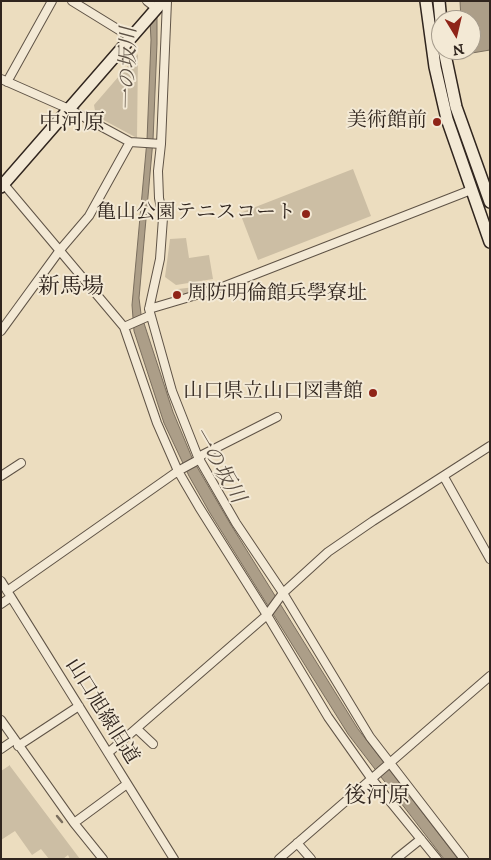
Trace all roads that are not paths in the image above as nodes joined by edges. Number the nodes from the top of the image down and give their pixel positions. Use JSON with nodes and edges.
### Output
{"nodes":[{"id":1,"x":52,"y":1,"type":"edge"},
{"id":2,"x":72,"y":1,"type":"edge"},
{"id":3,"x":148,"y":1,"type":"edge"},
{"id":4,"x":426,"y":1,"type":"edge"},
{"id":5,"x":162,"y":4,"type":"edge"},
{"id":6,"x":132,"y":38,"type":"junction"},
{"id":7,"x":446,"y":60,"type":"edge"},
{"id":8,"x":4,"y":80,"type":"edge"},
{"id":9,"x":69,"y":109,"type":"junction"},
{"id":10,"x":130,"y":142,"type":"junction"},
{"id":11,"x":159,"y":144,"type":"junction"},
{"id":12,"x":2,"y":183,"type":"edge"},
{"id":13,"x":471,"y":190,"type":"junction"},
{"id":14,"x":490,"y":202,"type":"edge"},
{"id":15,"x":490,"y":242,"type":"edge"},
{"id":16,"x":60,"y":250,"type":"junction"},
{"id":17,"x":148,"y":314,"type":"junction"},
{"id":18,"x":125,"y":326,"type":"junction"},
{"id":19,"x":1,"y":331,"type":"edge"},
{"id":20,"x":277,"y":417,"type":"dead end"},
{"id":21,"x":490,"y":446,"type":"edge"},
{"id":22,"x":198,"y":459,"type":"junction"},
{"id":23,"x":21,"y":463,"type":"dead end"},
{"id":24,"x":179,"y":470,"type":"junction"},
{"id":25,"x":1,"y":476,"type":"edge"},
{"id":26,"x":444,"y":477,"type":"junction"},
{"id":27,"x":490,"y":559,"type":"edge"},
{"id":28,"x":1,"y":581,"type":"edge"},
{"id":29,"x":9,"y":594,"type":"junction"},
{"id":30,"x":281,"y":595,"type":"junction"},
{"id":31,"x":1,"y":604,"type":"edge"},
{"id":32,"x":268,"y":613,"type":"junction"},
{"id":33,"x":490,"y":676,"type":"edge"},
{"id":34,"x":79,"y":706,"type":"junction"},
{"id":35,"x":1,"y":720,"type":"edge"},
{"id":36,"x":137,"y":729,"type":"junction"},
{"id":37,"x":16,"y":743,"type":"junction"},
{"id":38,"x":153,"y":744,"type":"dead end"},
{"id":39,"x":1,"y":749,"type":"edge"},
{"id":40,"x":108,"y":753,"type":"junction"},
{"id":41,"x":387,"y":764,"type":"junction"},
{"id":42,"x":373,"y":776,"type":"junction"},
{"id":43,"x":127,"y":784,"type":"junction"},
{"id":44,"x":74,"y":823,"type":"junction"},
{"id":45,"x":421,"y":839,"type":"junction"},
{"id":46,"x":298,"y":842,"type":"junction"},
{"id":47,"x":103,"y":859,"type":"edge"},
{"id":48,"x":174,"y":859,"type":"edge"},
{"id":49,"x":279,"y":859,"type":"edge"},
{"id":50,"x":311,"y":859,"type":"edge"},
{"id":51,"x":396,"y":859,"type":"edge"},
{"id":52,"x":437,"y":859,"type":"edge"},
{"id":53,"x":464,"y":859,"type":"edge"}],
"edges":[{"from":1,"to":8,"type":"street"},
{"from":2,"to":6,"type":"street"},
{"from":3,"to":5,"type":"street"},
{"from":4,"to":13,"type":"main road"},
{"from":5,"to":6,"type":"main road"},
{"from":5,"to":11,"type":"street"},
{"from":6,"to":9,"type":"main road"},
{"from":7,"to":14,"type":"main road"},
{"from":8,"to":9,"type":"street"},
{"from":9,"to":10,"type":"street"},
{"from":9,"to":12,"type":"main road"},
{"from":10,"to":11,"type":"street"},
{"from":10,"to":16,"type":"street"},
{"from":11,"to":17,"type":"street"},
{"from":12,"to":16,"type":"street"},
{"from":13,"to":15,"type":"main road"},
{"from":13,"to":17,"type":"street"},
{"from":16,"to":18,"type":"street"},
{"from":16,"to":19,"type":"street"},
{"from":17,"to":18,"type":"street"},
{"from":17,"to":22,"type":"street"},
{"from":18,"to":24,"type":"street"},
{"from":20,"to":22,"type":"street"},
{"from":21,"to":26,"type":"street"},
{"from":22,"to":24,"type":"street"},
{"from":22,"to":30,"type":"street"},
{"from":23,"to":25,"type":"street"},
{"from":24,"to":29,"type":"street"},
{"from":24,"to":32,"type":"street"},
{"from":26,"to":27,"type":"street"},
{"from":26,"to":30,"type":"street"},
{"from":28,"to":29,"type":"street","name":"山口旭線旧道"},
{"from":29,"to":31,"type":"street"},
{"from":29,"to":34,"type":"street","name":"山口旭線旧道"},
{"from":30,"to":32,"type":"street"},
{"from":30,"to":41,"type":"street"},
{"from":32,"to":36,"type":"street"},
{"from":32,"to":42,"type":"street"},
{"from":33,"to":41,"type":"street"},
{"from":34,"to":37,"type":"street"},
{"from":34,"to":40,"type":"street","name":"山口旭線旧道"},
{"from":35,"to":37,"type":"street"},
{"from":36,"to":38,"type":"street"},
{"from":36,"to":40,"type":"street"},
{"from":37,"to":39,"type":"street"},
{"from":37,"to":44,"type":"street"},
{"from":40,"to":43,"type":"street","name":"山口旭線旧道"},
{"from":41,"to":42,"type":"street"},
{"from":41,"to":53,"type":"street"},
{"from":42,"to":45,"type":"street"},
{"from":42,"to":46,"type":"street"},
{"from":43,"to":44,"type":"street"},
{"from":43,"to":48,"type":"street","name":"山口旭線旧道"},
{"from":44,"to":47,"type":"street"},
{"from":45,"to":51,"type":"street"},
{"from":45,"to":52,"type":"street"},
{"from":46,"to":49,"type":"street"},
{"from":46,"to":50,"type":"street"}]}
